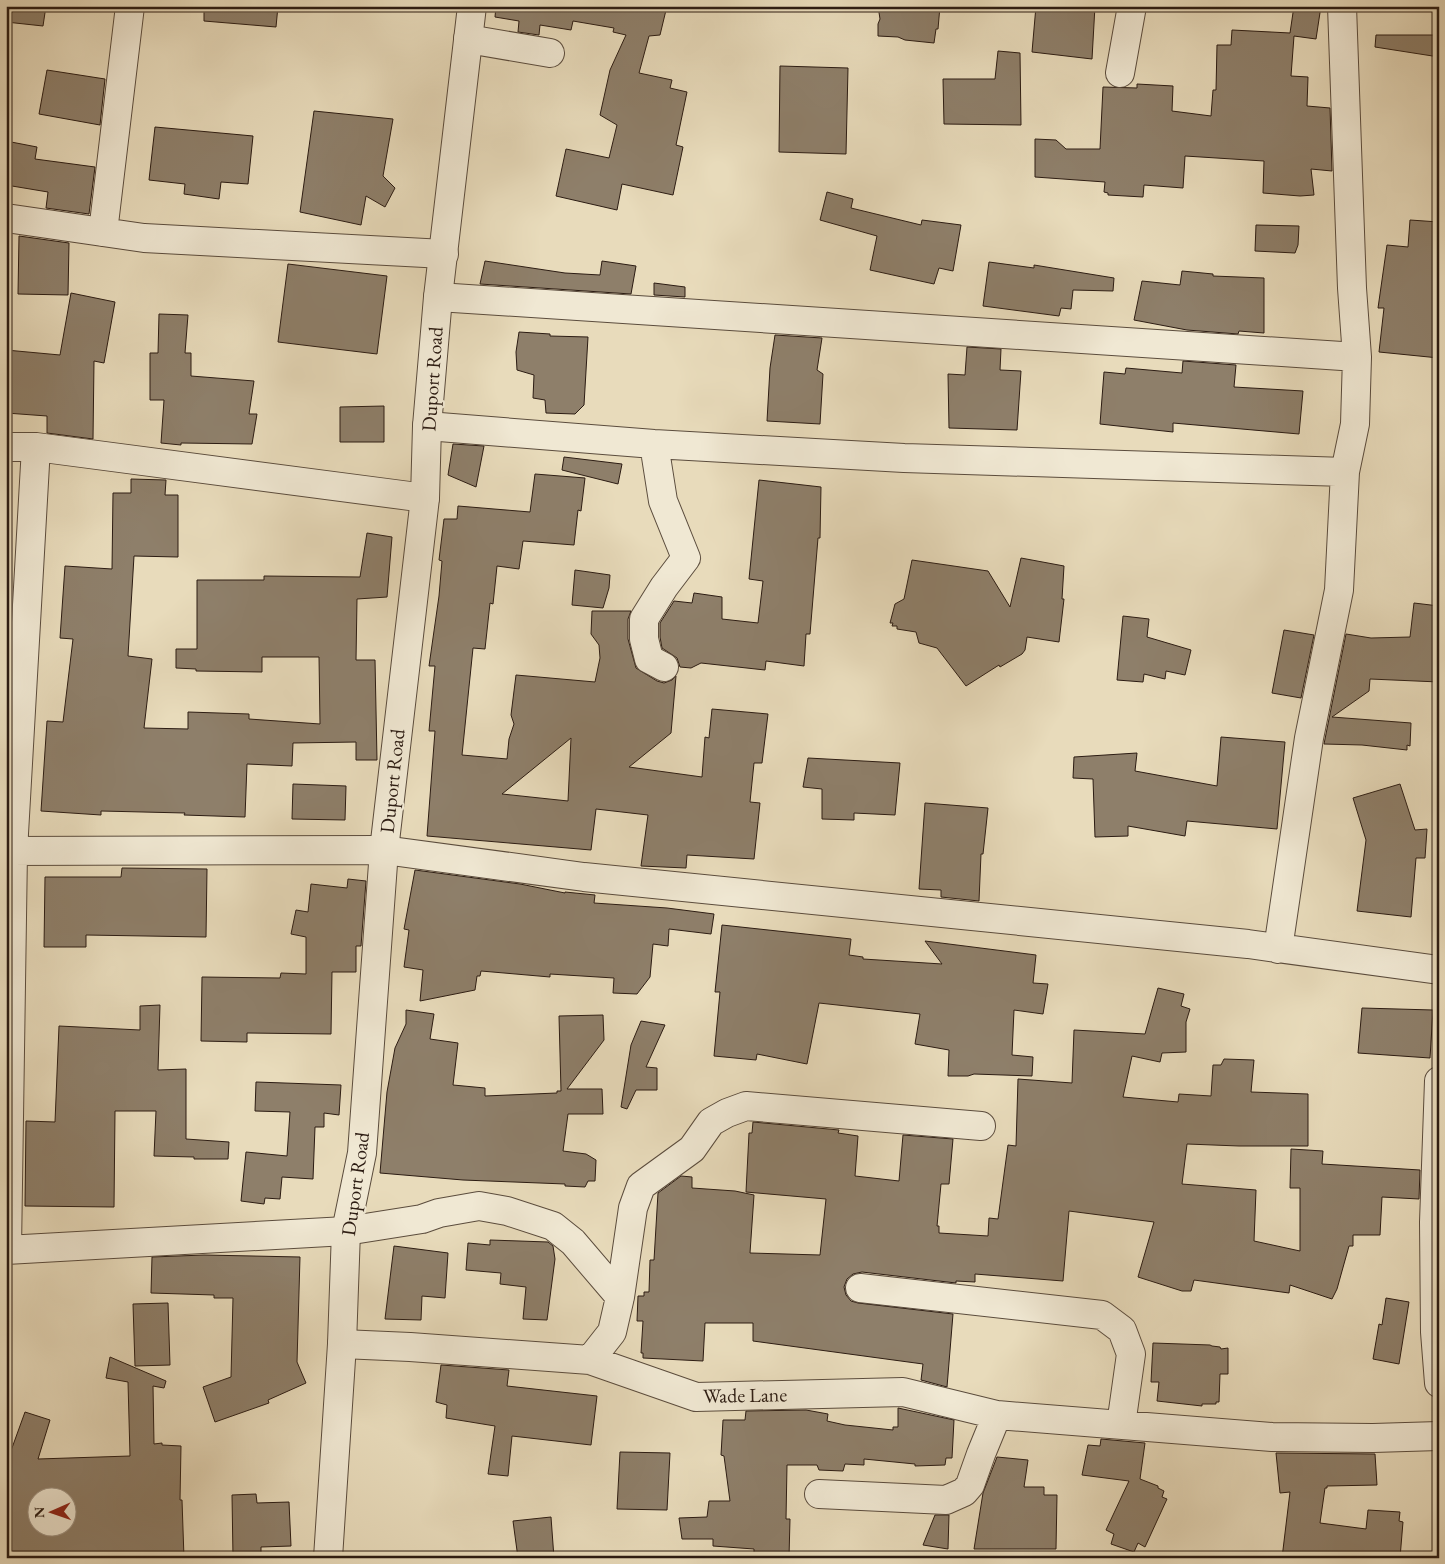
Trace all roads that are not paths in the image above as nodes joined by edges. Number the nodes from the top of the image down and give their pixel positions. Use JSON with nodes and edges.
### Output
{"nodes":[{"id":1,"x":130,"y":6,"type":"edge"},
{"id":2,"x":472,"y":6,"type":"edge"},
{"id":3,"x":1132,"y":6,"type":"edge"},
{"id":4,"x":1342,"y":6,"type":"edge"},
{"id":5,"x":468,"y":39,"type":"junction"},
{"id":6,"x":550,"y":53,"type":"dead end"},
{"id":7,"x":1120,"y":73,"type":"dead end"},
{"id":8,"x":6,"y":218,"type":"edge"},
{"id":9,"x":103,"y":232,"type":"junction"},
{"id":10,"x":444,"y":254,"type":"junction"},
{"id":11,"x":438,"y":297,"type":"junction"},
{"id":12,"x":1357,"y":357,"type":"junction"},
{"id":13,"x":428,"y":426,"type":"junction"},
{"id":14,"x":654,"y":444,"type":"junction"},
{"id":15,"x":6,"y":447,"type":"edge"},
{"id":16,"x":36,"y":447,"type":"junction"},
{"id":17,"x":1345,"y":472,"type":"junction"},
{"id":18,"x":425,"y":498,"type":"junction"},
{"id":19,"x":664,"y":667,"type":"dead end"},
{"id":20,"x":384,"y":850,"type":"junction"},
{"id":21,"x":9,"y":851,"type":"edge"},
{"id":22,"x":1278,"y":949,"type":"junction"},
{"id":23,"x":1439,"y":970,"type":"edge"},
{"id":24,"x":1439,"y":1081,"type":"edge"},
{"id":25,"x":980,"y":1126,"type":"dead end"},
{"id":26,"x":346,"y":1231,"type":"junction"},
{"id":27,"x":7,"y":1250,"type":"edge"},
{"id":28,"x":860,"y":1288,"type":"dead end"},
{"id":29,"x":620,"y":1297,"type":"junction"},
{"id":30,"x":342,"y":1344,"type":"junction"},
{"id":31,"x":590,"y":1360,"type":"junction"},
{"id":32,"x":1439,"y":1383,"type":"edge"},
{"id":33,"x":997,"y":1415,"type":"junction"},
{"id":34,"x":1121,"y":1425,"type":"junction"},
{"id":35,"x":1439,"y":1436,"type":"edge"},
{"id":36,"x":819,"y":1494,"type":"dead end"},
{"id":37,"x":328,"y":1558,"type":"edge"}],
"edges":[{"from":1,"to":9,"type":"street"},
{"from":2,"to":5,"type":"street","name":"Duport Road"},
{"from":3,"to":7,"type":"street"},
{"from":4,"to":12,"type":"street"},
{"from":5,"to":6,"type":"street"},
{"from":5,"to":10,"type":"street","name":"Duport Road"},
{"from":8,"to":9,"type":"street"},
{"from":9,"to":10,"type":"street"},
{"from":10,"to":11,"type":"street","name":"Duport Road"},
{"from":11,"to":12,"type":"street"},
{"from":11,"to":13,"type":"street","name":"Duport Road"},
{"from":12,"to":17,"type":"street"},
{"from":13,"to":14,"type":"street"},
{"from":13,"to":18,"type":"street","name":"Duport Road"},
{"from":14,"to":17,"type":"street"},
{"from":14,"to":19,"type":"street"},
{"from":15,"to":16,"type":"street"},
{"from":16,"to":18,"type":"street"},
{"from":16,"to":21,"type":"street"},
{"from":17,"to":22,"type":"street"},
{"from":18,"to":20,"type":"street","name":"Duport Road"},
{"from":20,"to":21,"type":"street"},
{"from":20,"to":22,"type":"street"},
{"from":20,"to":26,"type":"street","name":"Duport Road"},
{"from":21,"to":27,"type":"street"},
{"from":22,"to":23,"type":"street"},
{"from":24,"to":32,"type":"street"},
{"from":25,"to":29,"type":"street"},
{"from":26,"to":27,"type":"street"},
{"from":26,"to":29,"type":"street"},
{"from":26,"to":30,"type":"street","name":"Duport Road"},
{"from":28,"to":34,"type":"street"},
{"from":29,"to":31,"type":"street"},
{"from":30,"to":31,"type":"street","name":"Wade Lane"},
{"from":30,"to":37,"type":"street","name":"Duport Road"},
{"from":31,"to":33,"type":"street","name":"Wade Lane"},
{"from":33,"to":34,"type":"street","name":"Wade Lane"},
{"from":33,"to":36,"type":"street"},
{"from":34,"to":35,"type":"street","name":"Wade Lane"}]}
